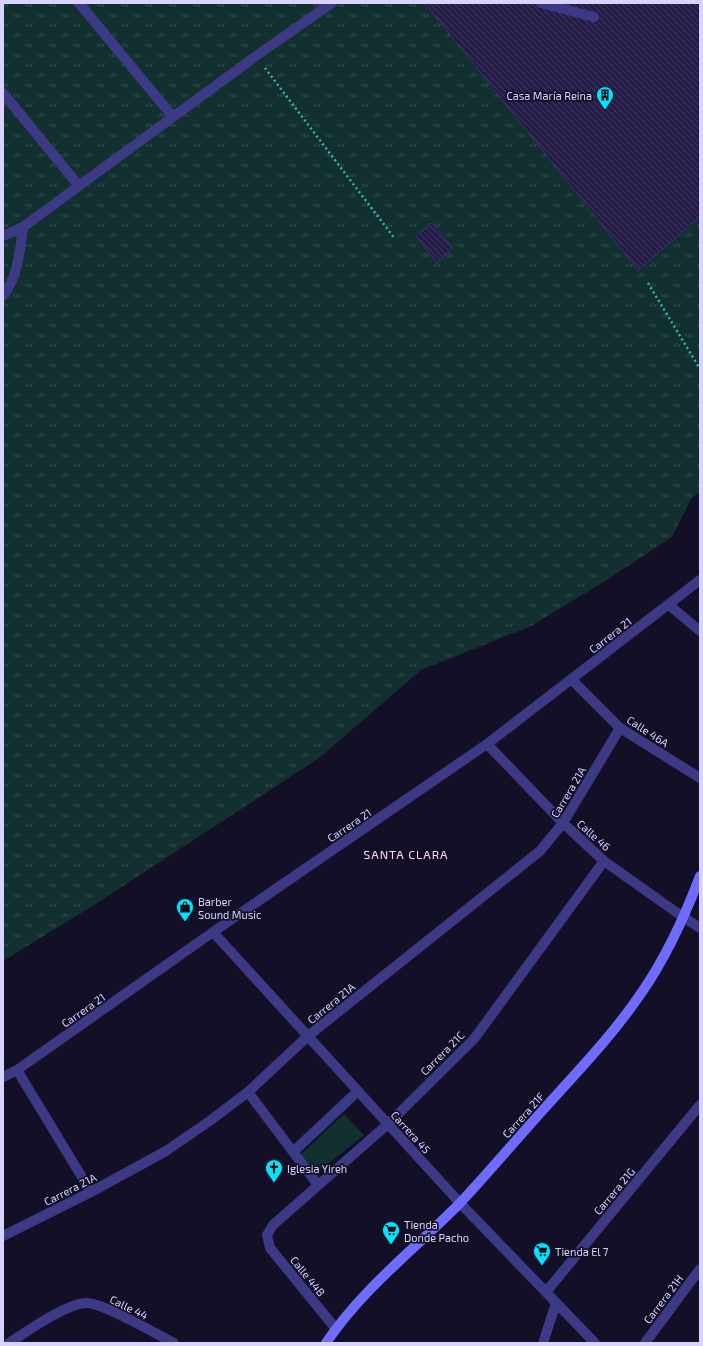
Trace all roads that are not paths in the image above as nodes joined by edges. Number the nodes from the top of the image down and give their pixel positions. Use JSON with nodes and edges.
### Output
{"nodes":[{"id":1,"x":79,"y":3,"type":"edge"},
{"id":2,"x":332,"y":3,"type":"edge"},
{"id":3,"x":541,"y":3,"type":"edge"},
{"id":4,"x":594,"y":17,"type":"dead end"},
{"id":5,"x":3,"y":93,"type":"edge"},
{"id":6,"x":173,"y":117,"type":"junction"},
{"id":7,"x":79,"y":186,"type":"junction"},
{"id":8,"x":23,"y":227,"type":"junction"},
{"id":9,"x":3,"y":236,"type":"edge"},
{"id":10,"x":3,"y":296,"type":"edge"},
{"id":11,"x":700,"y":580,"type":"edge"},
{"id":12,"x":669,"y":605,"type":"junction"},
{"id":13,"x":700,"y":631,"type":"edge"},
{"id":14,"x":572,"y":680,"type":"junction"},
{"id":15,"x":620,"y":728,"type":"junction"},
{"id":16,"x":487,"y":744,"type":"junction"},
{"id":17,"x":700,"y":778,"type":"edge"},
{"id":18,"x":563,"y":824,"type":"junction"},
{"id":19,"x":604,"y":861,"type":"junction"},
{"id":20,"x":700,"y":876,"type":"edge"},
{"id":21,"x":683,"y":917,"type":"junction"},
{"id":22,"x":700,"y":928,"type":"edge"},
{"id":23,"x":213,"y":932,"type":"junction"},
{"id":24,"x":308,"y":1036,"type":"junction"},
{"id":25,"x":17,"y":1070,"type":"junction"},
{"id":26,"x":3,"y":1078,"type":"edge"},
{"id":27,"x":358,"y":1091,"type":"junction"},
{"id":28,"x":248,"y":1092,"type":"junction"},
{"id":29,"x":700,"y":1106,"type":"edge"},
{"id":30,"x":388,"y":1124,"type":"junction"},
{"id":31,"x":293,"y":1152,"type":"junction"},
{"id":32,"x":318,"y":1185,"type":"junction"},
{"id":33,"x":92,"y":1192,"type":"junction"},
{"id":34,"x":460,"y":1203,"type":"junction"},
{"id":35,"x":267,"y":1235,"type":"joint"},
{"id":36,"x":3,"y":1236,"type":"edge"},
{"id":37,"x":700,"y":1269,"type":"edge"},
{"id":38,"x":546,"y":1292,"type":"junction"},
{"id":39,"x":556,"y":1303,"type":"junction"},
{"id":40,"x":336,"y":1329,"type":"junction"},
{"id":41,"x":9,"y":1343,"type":"edge"},
{"id":42,"x":174,"y":1343,"type":"edge"},
{"id":43,"x":326,"y":1343,"type":"edge"},
{"id":44,"x":543,"y":1343,"type":"edge"},
{"id":45,"x":595,"y":1343,"type":"edge"},
{"id":46,"x":645,"y":1343,"type":"edge"}],
"edges":[{"from":1,"to":6,"type":"street"},
{"from":2,"to":6,"type":"street"},
{"from":3,"to":4,"type":"street"},
{"from":5,"to":7,"type":"street"},
{"from":6,"to":7,"type":"street"},
{"from":7,"to":8,"type":"street"},
{"from":8,"to":9,"type":"street"},
{"from":8,"to":10,"type":"street"},
{"from":11,"to":12,"type":"street","name":"Carrera 21"},
{"from":12,"to":13,"type":"street"},
{"from":12,"to":14,"type":"street","name":"Carrera 21"},
{"from":14,"to":15,"type":"street","name":"Calle 46A"},
{"from":14,"to":16,"type":"street","name":"Carrera 21"},
{"from":15,"to":17,"type":"street","name":"Calle 46A"},
{"from":15,"to":18,"type":"street","name":"Carrera 21A"},
{"from":16,"to":18,"type":"street","name":"Calle 46"},
{"from":16,"to":23,"type":"street","name":"Carrera 21"},
{"from":18,"to":19,"type":"street","name":"Calle 46"},
{"from":18,"to":24,"type":"street","name":"Carrera 21A"},
{"from":19,"to":21,"type":"street","name":"Calle 46"},
{"from":19,"to":30,"type":"street","name":"Carrera 21C"},
{"from":20,"to":21,"type":"street","name":"Carrera 21F"},
{"from":21,"to":22,"type":"street","name":"Calle 46"},
{"from":21,"to":34,"type":"street","name":"Carrera 21F"},
{"from":23,"to":24,"type":"street","name":"Carrera 45"},
{"from":23,"to":25,"type":"street","name":"Carrera 21"},
{"from":24,"to":27,"type":"street","name":"Carrera 45"},
{"from":24,"to":28,"type":"street","name":"Carrera 21A"},
{"from":25,"to":26,"type":"street","name":"Carrera 21"},
{"from":25,"to":33,"type":"street"},
{"from":27,"to":30,"type":"street","name":"Carrera 45"},
{"from":27,"to":31,"type":"street"},
{"from":28,"to":31,"type":"street"},
{"from":28,"to":33,"type":"street","name":"Carrera 21A"},
{"from":29,"to":38,"type":"street","name":"Carrera 21G"},
{"from":30,"to":32,"type":"street","name":"Carrera 21C"},
{"from":30,"to":34,"type":"street","name":"Carrera 45"},
{"from":31,"to":32,"type":"street"},
{"from":32,"to":35,"type":"street","name":"Carrera 21C"},
{"from":33,"to":36,"type":"street","name":"Carrera 21A"},
{"from":34,"to":38,"type":"street","name":"Carrera 45"},
{"from":34,"to":40,"type":"street","name":"Carrera 21F"},
{"from":35,"to":40,"type":"street","name":"Calle 44B"},
{"from":37,"to":46,"type":"street","name":"Carrera 21H"},
{"from":38,"to":39,"type":"street","name":"Carrera 45"},
{"from":39,"to":44,"type":"street"},
{"from":39,"to":45,"type":"street","name":"Carrera 45"},
{"from":40,"to":43,"type":"street","name":"Carrera 21F"},
{"from":41,"to":42,"type":"street","name":"Calle 44"}]}
